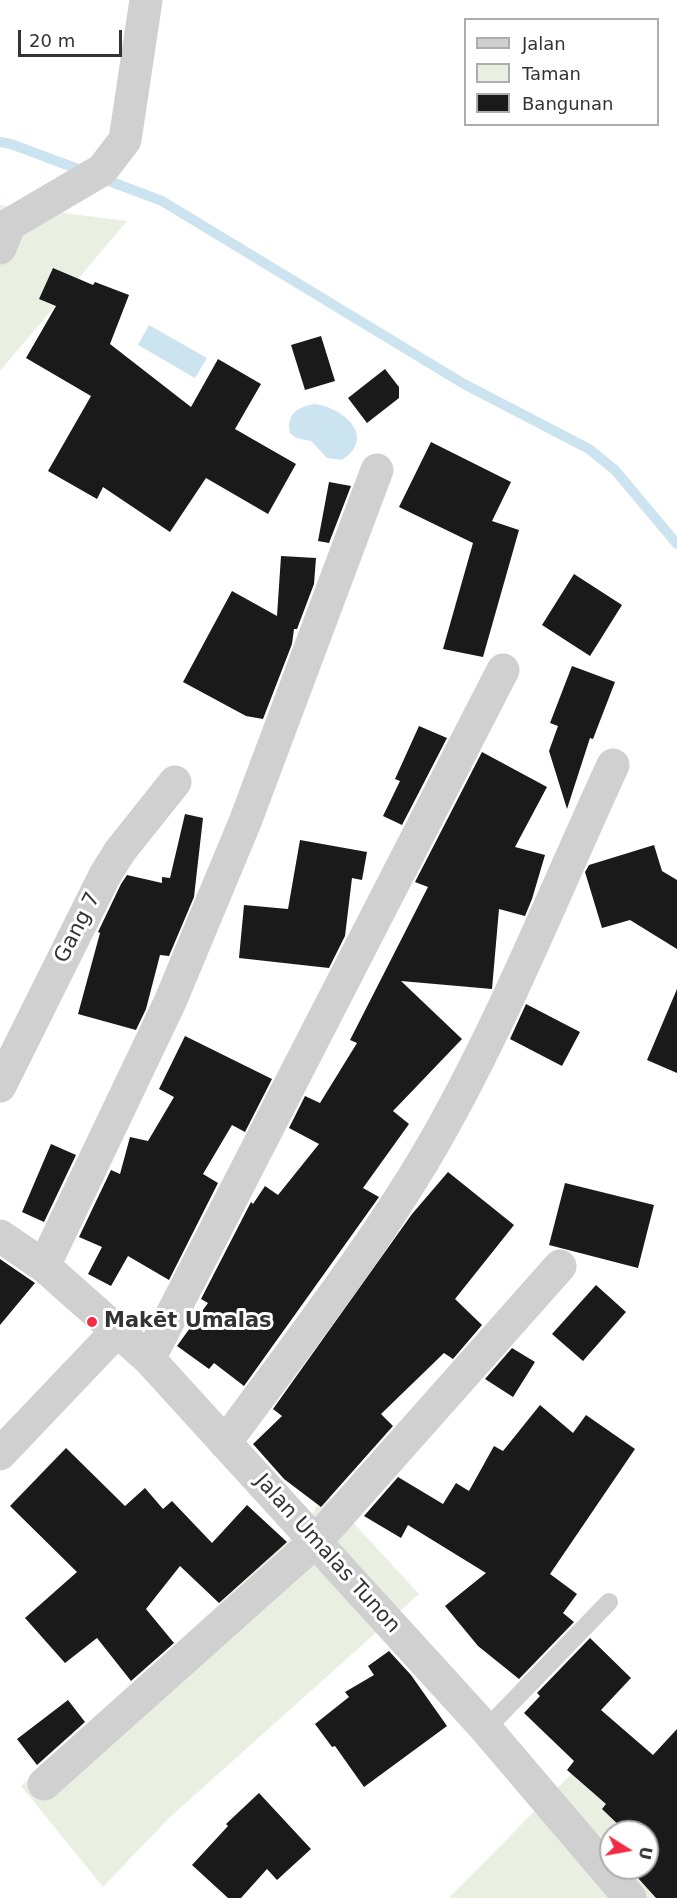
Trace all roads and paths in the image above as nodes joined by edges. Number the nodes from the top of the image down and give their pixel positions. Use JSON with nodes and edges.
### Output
{"nodes":[{"id":1,"x":147,"y":0,"type":"edge"},
{"id":2,"x":0,"y":248,"type":"edge"},
{"id":3,"x":377,"y":470,"type":"dead end"},
{"id":4,"x":503,"y":670,"type":"dead end"},
{"id":5,"x":613,"y":765,"type":"dead end"},
{"id":6,"x":175,"y":782,"type":"dead end"},
{"id":7,"x":0,"y":1086,"type":"edge"},
{"id":8,"x":0,"y":1236,"type":"edge"},
{"id":9,"x":44,"y":1266,"type":"junction"},
{"id":10,"x":560,"y":1266,"type":"dead end"},
{"id":11,"x":117,"y":1331,"type":"junction"},
{"id":12,"x":149,"y":1359,"type":"junction"},
{"id":13,"x":225,"y":1443,"type":"junction"},
{"id":14,"x":0,"y":1454,"type":"edge"},
{"id":15,"x":316,"y":1541,"type":"junction"},
{"id":16,"x":609,"y":1602,"type":"dead end"},
{"id":17,"x":486,"y":1729,"type":"junction"},
{"id":18,"x":44,"y":1784,"type":"dead end"},
{"id":19,"x":630,"y":1898,"type":"edge"}],
"edges":[{"from":1,"to":2,"type":"street"},
{"from":3,"to":9,"type":"street"},
{"from":4,"to":12,"type":"street"},
{"from":5,"to":13,"type":"street"},
{"from":6,"to":7,"type":"street","name":"Gang 7"},
{"from":8,"to":9,"type":"street","name":"Jalan Umalas Tunon"},
{"from":9,"to":11,"type":"street","name":"Jalan Umalas Tunon"},
{"from":10,"to":15,"type":"street"},
{"from":11,"to":12,"type":"street","name":"Jalan Umalas Tunon"},
{"from":11,"to":14,"type":"street"},
{"from":12,"to":13,"type":"street","name":"Jalan Umalas Tunon"},
{"from":13,"to":15,"type":"street","name":"Jalan Umalas Tunon"},
{"from":15,"to":17,"type":"street","name":"Jalan Umalas Tunon"},
{"from":15,"to":18,"type":"street"},
{"from":16,"to":17,"type":"lane"},
{"from":17,"to":19,"type":"street","name":"Jalan Umalas Tunon"}]}
